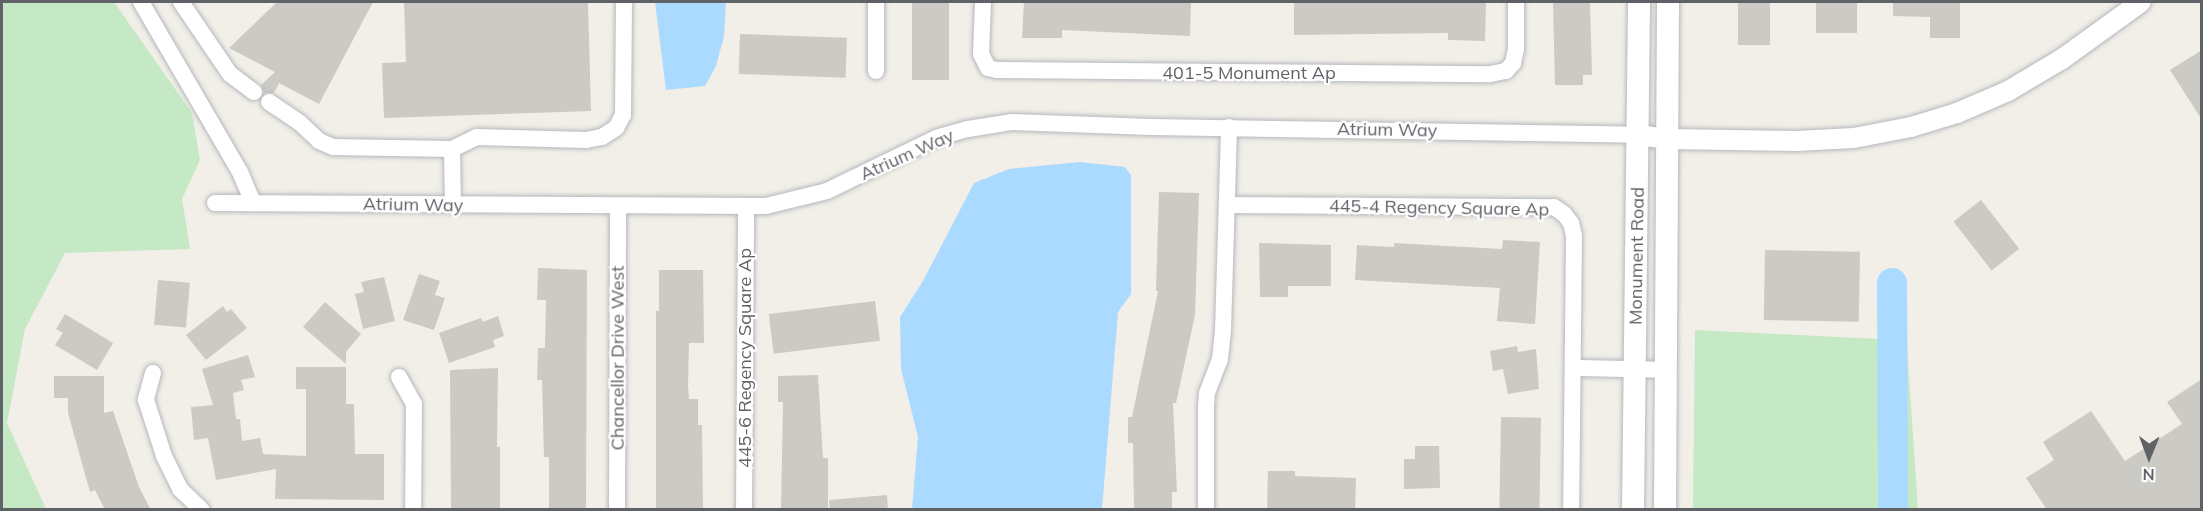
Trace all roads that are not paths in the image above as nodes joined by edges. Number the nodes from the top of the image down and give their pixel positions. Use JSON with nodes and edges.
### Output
{"nodes":[{"id":1,"x":141,"y":2,"type":"edge"},
{"id":2,"x":181,"y":2,"type":"edge"},
{"id":3,"x":624,"y":2,"type":"edge"},
{"id":4,"x":876,"y":2,"type":"edge"},
{"id":5,"x":982,"y":2,"type":"edge"},
{"id":6,"x":1516,"y":2,"type":"edge"},
{"id":7,"x":1639,"y":2,"type":"edge"},
{"id":8,"x":1668,"y":2,"type":"edge"},
{"id":9,"x":2140,"y":2,"type":"edge"},
{"id":10,"x":876,"y":71,"type":"dead end"},
{"id":11,"x":254,"y":92,"type":"dead end"},
{"id":12,"x":269,"y":102,"type":"dead end"},
{"id":13,"x":1229,"y":127,"type":"junction"},
{"id":14,"x":1639,"y":135,"type":"junction"},
{"id":15,"x":1667,"y":140,"type":"junction"},
{"id":16,"x":452,"y":149,"type":"junction"},
{"id":17,"x":214,"y":203,"type":"dead end"},
{"id":18,"x":253,"y":203,"type":"junction"},
{"id":19,"x":453,"y":205,"type":"junction"},
{"id":20,"x":1227,"y":206,"type":"junction"},
{"id":21,"x":618,"y":207,"type":"junction"},
{"id":22,"x":746,"y":207,"type":"junction"},
{"id":23,"x":1574,"y":368,"type":"junction"},
{"id":24,"x":1635,"y":369,"type":"junction"},
{"id":25,"x":1666,"y":370,"type":"junction"},
{"id":26,"x":153,"y":373,"type":"dead end"},
{"id":27,"x":399,"y":377,"type":"dead end"},
{"id":28,"x":202,"y":510,"type":"edge"},
{"id":29,"x":413,"y":510,"type":"edge"},
{"id":30,"x":617,"y":510,"type":"edge"},
{"id":31,"x":744,"y":510,"type":"edge"},
{"id":32,"x":1206,"y":510,"type":"edge"},
{"id":33,"x":1571,"y":510,"type":"edge"},
{"id":34,"x":1633,"y":510,"type":"edge"},
{"id":35,"x":1665,"y":510,"type":"edge"}],
"edges":[{"from":1,"to":18,"type":"street"},
{"from":2,"to":11,"type":"street"},
{"from":3,"to":16,"type":"street"},
{"from":4,"to":10,"type":"street"},
{"from":5,"to":6,"type":"street","name":"401-5 Monument Ap"},
{"from":7,"to":14,"type":"main road","name":"Monument Road"},
{"from":8,"to":15,"type":"main road","name":"Monument Road"},
{"from":9,"to":15,"type":"street"},
{"from":12,"to":16,"type":"street"},
{"from":13,"to":14,"type":"street","name":"Atrium Way"},
{"from":13,"to":20,"type":"street"},
{"from":13,"to":22,"type":"street","name":"Atrium Way"},
{"from":14,"to":15,"type":"street"},
{"from":14,"to":24,"type":"main road","name":"Monument Road"},
{"from":15,"to":25,"type":"main road","name":"Monument Road"},
{"from":16,"to":19,"type":"street"},
{"from":17,"to":18,"type":"street","name":"Atrium Way"},
{"from":18,"to":19,"type":"street","name":"Atrium Way"},
{"from":19,"to":21,"type":"street","name":"Atrium Way"},
{"from":20,"to":23,"type":"street","name":"445-4 Regency Square Ap"},
{"from":20,"to":32,"type":"street"},
{"from":21,"to":22,"type":"street","name":"Atrium Way"},
{"from":21,"to":30,"type":"street","name":"Chancellor Drive West"},
{"from":22,"to":31,"type":"street","name":"445-6 Regency Square Ap"},
{"from":23,"to":24,"type":"street"},
{"from":23,"to":33,"type":"street","name":"445-4 Regency Square Ap"},
{"from":24,"to":25,"type":"street"},
{"from":24,"to":34,"type":"main road","name":"Monument Road"},
{"from":25,"to":35,"type":"main road","name":"Monument Road"},
{"from":26,"to":28,"type":"street"},
{"from":27,"to":29,"type":"street"}]}
